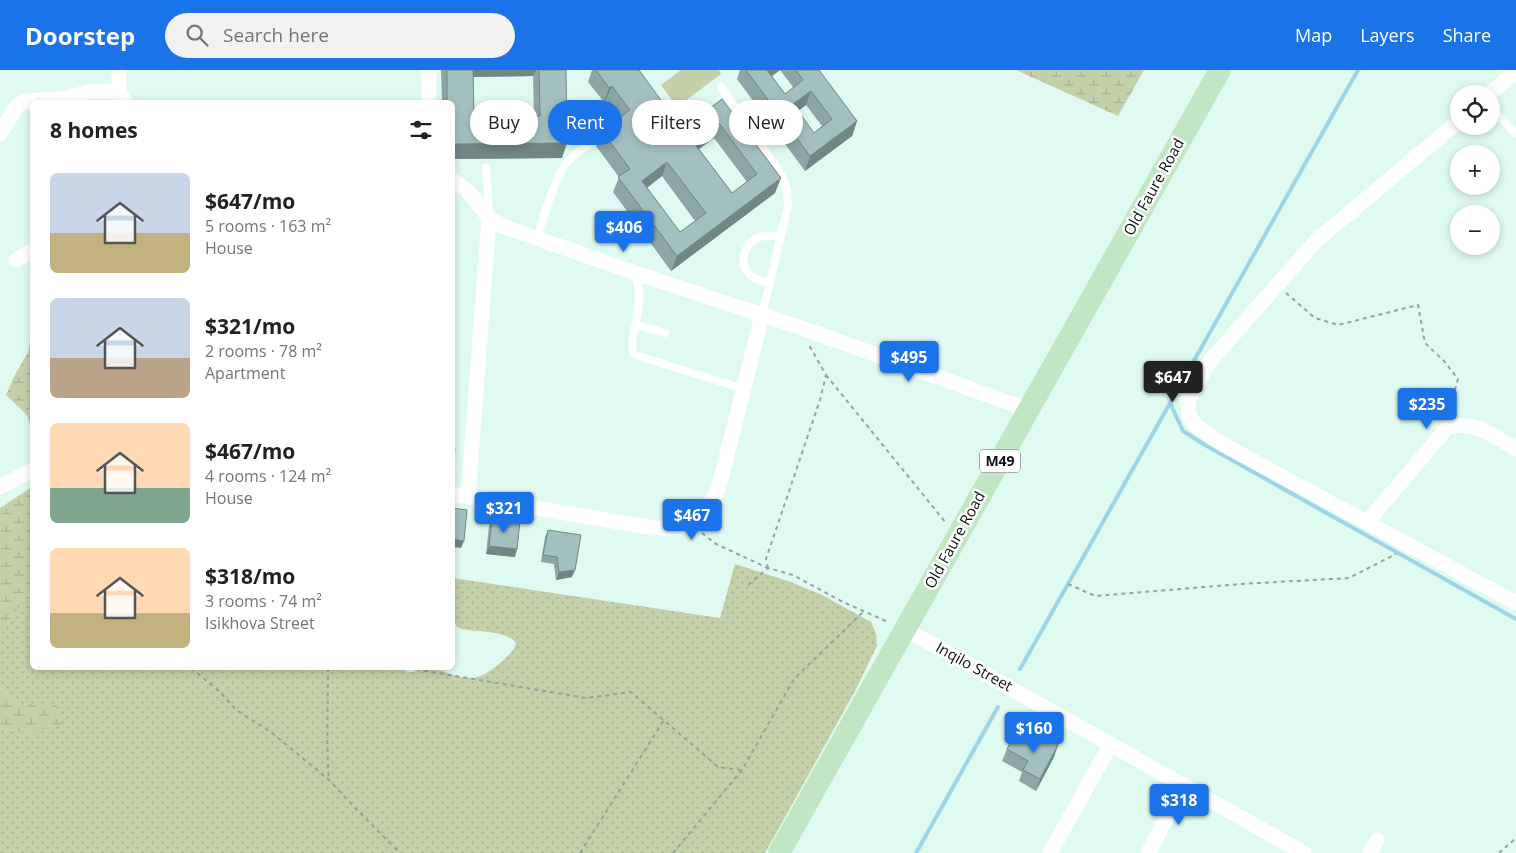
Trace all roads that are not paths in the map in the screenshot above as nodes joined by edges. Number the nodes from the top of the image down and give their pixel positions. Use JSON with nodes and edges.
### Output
{"nodes":[{"id":1,"x":119,"y":70,"type":"edge"},
{"id":2,"x":430,"y":70,"type":"edge"},
{"id":3,"x":1220,"y":70,"type":"edge"},
{"id":4,"x":1516,"y":70,"type":"edge"},
{"id":5,"x":1500,"y":85,"type":"edge"},
{"id":6,"x":721,"y":87,"type":"dead end"},
{"id":7,"x":123,"y":98,"type":"edge"},
{"id":8,"x":44,"y":100,"type":"edge"},
{"id":9,"x":429,"y":100,"type":"edge"},
{"id":10,"x":30,"y":101,"type":"edge"},
{"id":11,"x":1500,"y":117,"type":"edge"},
{"id":12,"x":1450,"y":129,"type":"edge"},
{"id":13,"x":0,"y":134,"type":"edge"},
{"id":14,"x":1516,"y":134,"type":"edge"},
{"id":15,"x":588,"y":145,"type":"edge"},
{"id":16,"x":486,"y":168,"type":"dead end"},
{"id":17,"x":455,"y":182,"type":"edge"},
{"id":18,"x":489,"y":218,"type":"junction"},
{"id":19,"x":781,"y":236,"type":"junction"},
{"id":20,"x":537,"y":239,"type":"junction"},
{"id":21,"x":30,"y":252,"type":"edge"},
{"id":22,"x":16,"y":260,"type":"dead end"},
{"id":23,"x":770,"y":283,"type":"junction"},
{"id":24,"x":647,"y":286,"type":"junction"},
{"id":25,"x":762,"y":315,"type":"junction"},
{"id":26,"x":636,"y":326,"type":"junction"},
{"id":27,"x":665,"y":333,"type":"dead end"},
{"id":28,"x":744,"y":388,"type":"junction"},
{"id":29,"x":1029,"y":410,"type":"junction"},
{"id":30,"x":1516,"y":448,"type":"edge"},
{"id":31,"x":30,"y":471,"type":"edge"},
{"id":32,"x":0,"y":487,"type":"edge"},
{"id":33,"x":460,"y":496,"type":"edge"},
{"id":34,"x":1367,"y":522,"type":"junction"},
{"id":35,"x":1516,"y":603,"type":"edge"},
{"id":36,"x":905,"y":629,"type":"junction"},
{"id":37,"x":1112,"y":744,"type":"junction"},
{"id":38,"x":1184,"y":786,"type":"junction"},
{"id":39,"x":779,"y":853,"type":"edge"},
{"id":40,"x":1050,"y":853,"type":"edge"},
{"id":41,"x":1148,"y":853,"type":"edge"},
{"id":42,"x":1304,"y":853,"type":"edge"}],
"edges":[{"from":1,"to":7,"type":"street"},
{"from":2,"to":9,"type":"street"},
{"from":3,"to":29,"type":"main road","name":"Old Faure Road","number":"M49"},
{"from":4,"to":5,"type":"street"},
{"from":6,"to":19,"type":"lane"},
{"from":7,"to":8,"type":"street"},
{"from":10,"to":13,"type":"street"},
{"from":11,"to":14,"type":"lane"},
{"from":12,"to":34,"type":"street"},
{"from":15,"to":20,"type":"lane"},
{"from":16,"to":18,"type":"lane"},
{"from":17,"to":18,"type":"street"},
{"from":18,"to":20,"type":"street"},
{"from":18,"to":33,"type":"street"},
{"from":19,"to":23,"type":"lane"},
{"from":19,"to":23,"type":"lane"},
{"from":20,"to":24,"type":"street"},
{"from":21,"to":22,"type":"street"},
{"from":23,"to":25,"type":"lane"},
{"from":24,"to":25,"type":"street"},
{"from":24,"to":26,"type":"lane"},
{"from":25,"to":28,"type":"street"},
{"from":25,"to":29,"type":"street"},
{"from":26,"to":27,"type":"lane"},
{"from":26,"to":28,"type":"lane"},
{"from":28,"to":33,"type":"street"},
{"from":29,"to":36,"type":"main road","name":"Old Faure Road","number":"M49"},
{"from":30,"to":34,"type":"street"},
{"from":31,"to":32,"type":"street"},
{"from":34,"to":35,"type":"street"},
{"from":36,"to":37,"type":"street","name":"Inqilo Street"},
{"from":36,"to":39,"type":"main road","name":"Old Faure Road","number":"M49"},
{"from":37,"to":38,"type":"street","name":"Inqilo Street"},
{"from":37,"to":40,"type":"street"},
{"from":38,"to":41,"type":"street"},
{"from":38,"to":42,"type":"street","name":"Inqilo Street"}]}
